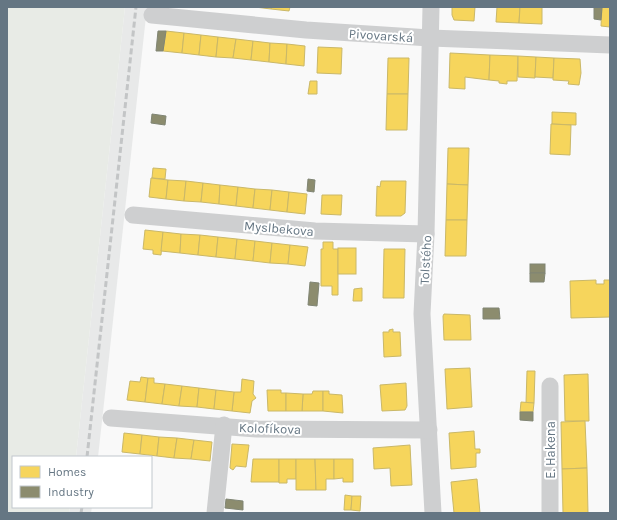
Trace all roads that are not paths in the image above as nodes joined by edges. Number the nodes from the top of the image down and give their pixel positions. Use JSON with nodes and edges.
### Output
{"nodes":[{"id":1,"x":431,"y":7,"type":"edge"},
{"id":2,"x":152,"y":15,"type":"dead end"},
{"id":3,"x":430,"y":38,"type":"junction"},
{"id":4,"x":610,"y":45,"type":"edge"},
{"id":5,"x":133,"y":216,"type":"dead end"},
{"id":6,"x":426,"y":234,"type":"junction"},
{"id":7,"x":550,"y":386,"type":"dead end"},
{"id":8,"x":111,"y":418,"type":"dead end"},
{"id":9,"x":224,"y":425,"type":"junction"},
{"id":10,"x":428,"y":430,"type":"junction"},
{"id":11,"x":214,"y":513,"type":"edge"},
{"id":12,"x":434,"y":513,"type":"edge"},
{"id":13,"x":550,"y":513,"type":"edge"}],
"edges":[{"from":1,"to":3,"type":"street","name":"Tolstého"},
{"from":2,"to":3,"type":"street","name":"Pivovarská"},
{"from":3,"to":4,"type":"street","name":"Pivovarská"},
{"from":3,"to":6,"type":"street","name":"Tolstého"},
{"from":5,"to":6,"type":"street","name":"Myslbekova"},
{"from":6,"to":10,"type":"street","name":"Tolstého"},
{"from":7,"to":13,"type":"street","name":"E. Hakena"},
{"from":8,"to":9,"type":"street","name":"Kolofíkova"},
{"from":9,"to":10,"type":"street","name":"Kolofíkova"},
{"from":9,"to":11,"type":"street"},
{"from":10,"to":12,"type":"street","name":"Tolstého"}]}
